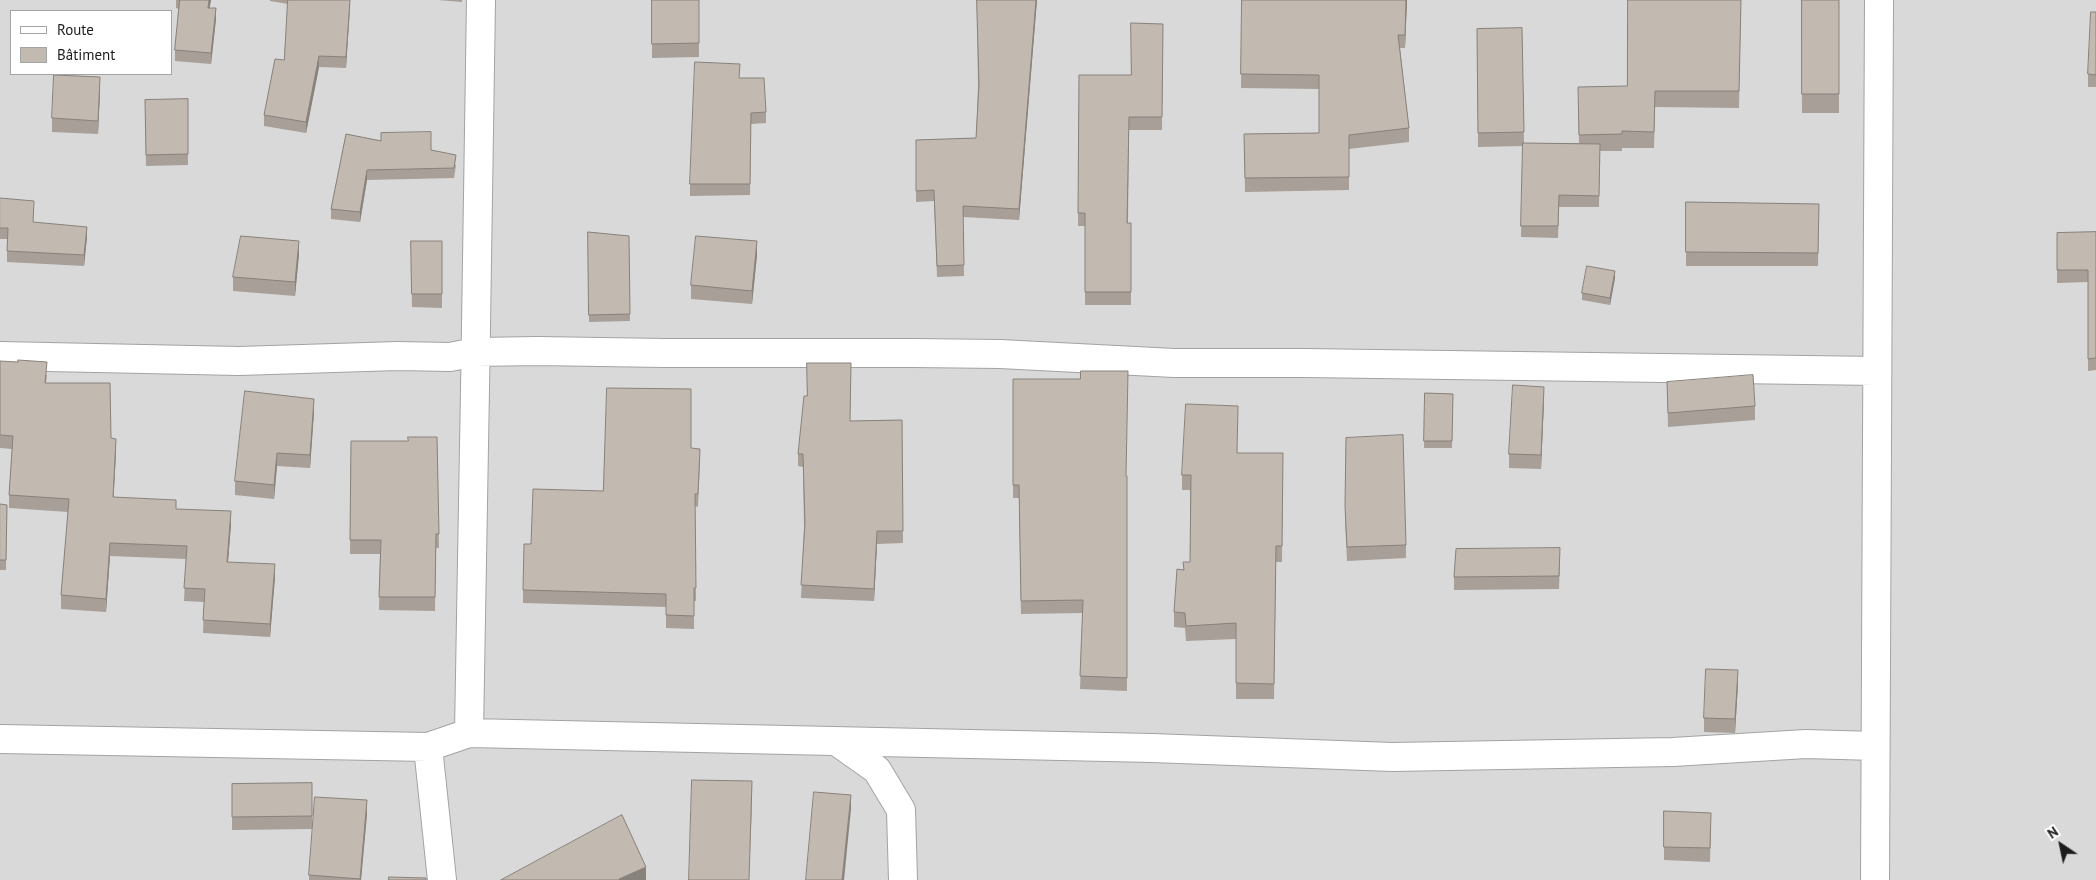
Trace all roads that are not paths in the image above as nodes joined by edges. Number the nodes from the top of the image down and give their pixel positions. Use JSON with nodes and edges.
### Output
{"nodes":[{"id":1,"x":481,"y":0,"type":"edge"},
{"id":2,"x":1879,"y":0,"type":"edge"},
{"id":3,"x":475,"y":352,"type":"junction"},
{"id":4,"x":0,"y":356,"type":"edge"},
{"id":5,"x":1877,"y":371,"type":"junction"},
{"id":6,"x":469,"y":733,"type":"junction"},
{"id":7,"x":0,"y":740,"type":"edge"},
{"id":8,"x":836,"y":741,"type":"junction"},
{"id":9,"x":1875,"y":746,"type":"junction"},
{"id":10,"x":428,"y":747,"type":"junction"},
{"id":11,"x":442,"y":880,"type":"edge"},
{"id":12,"x":903,"y":880,"type":"edge"},
{"id":13,"x":1876,"y":880,"type":"edge"}],
"edges":[{"from":1,"to":3,"type":"street"},
{"from":2,"to":5,"type":"street"},
{"from":3,"to":4,"type":"street"},
{"from":3,"to":5,"type":"street"},
{"from":3,"to":6,"type":"street"},
{"from":5,"to":9,"type":"street"},
{"from":6,"to":8,"type":"street"},
{"from":6,"to":10,"type":"street"},
{"from":7,"to":10,"type":"street"},
{"from":8,"to":9,"type":"street"},
{"from":8,"to":12,"type":"street"},
{"from":9,"to":13,"type":"street"},
{"from":10,"to":11,"type":"street"}]}
